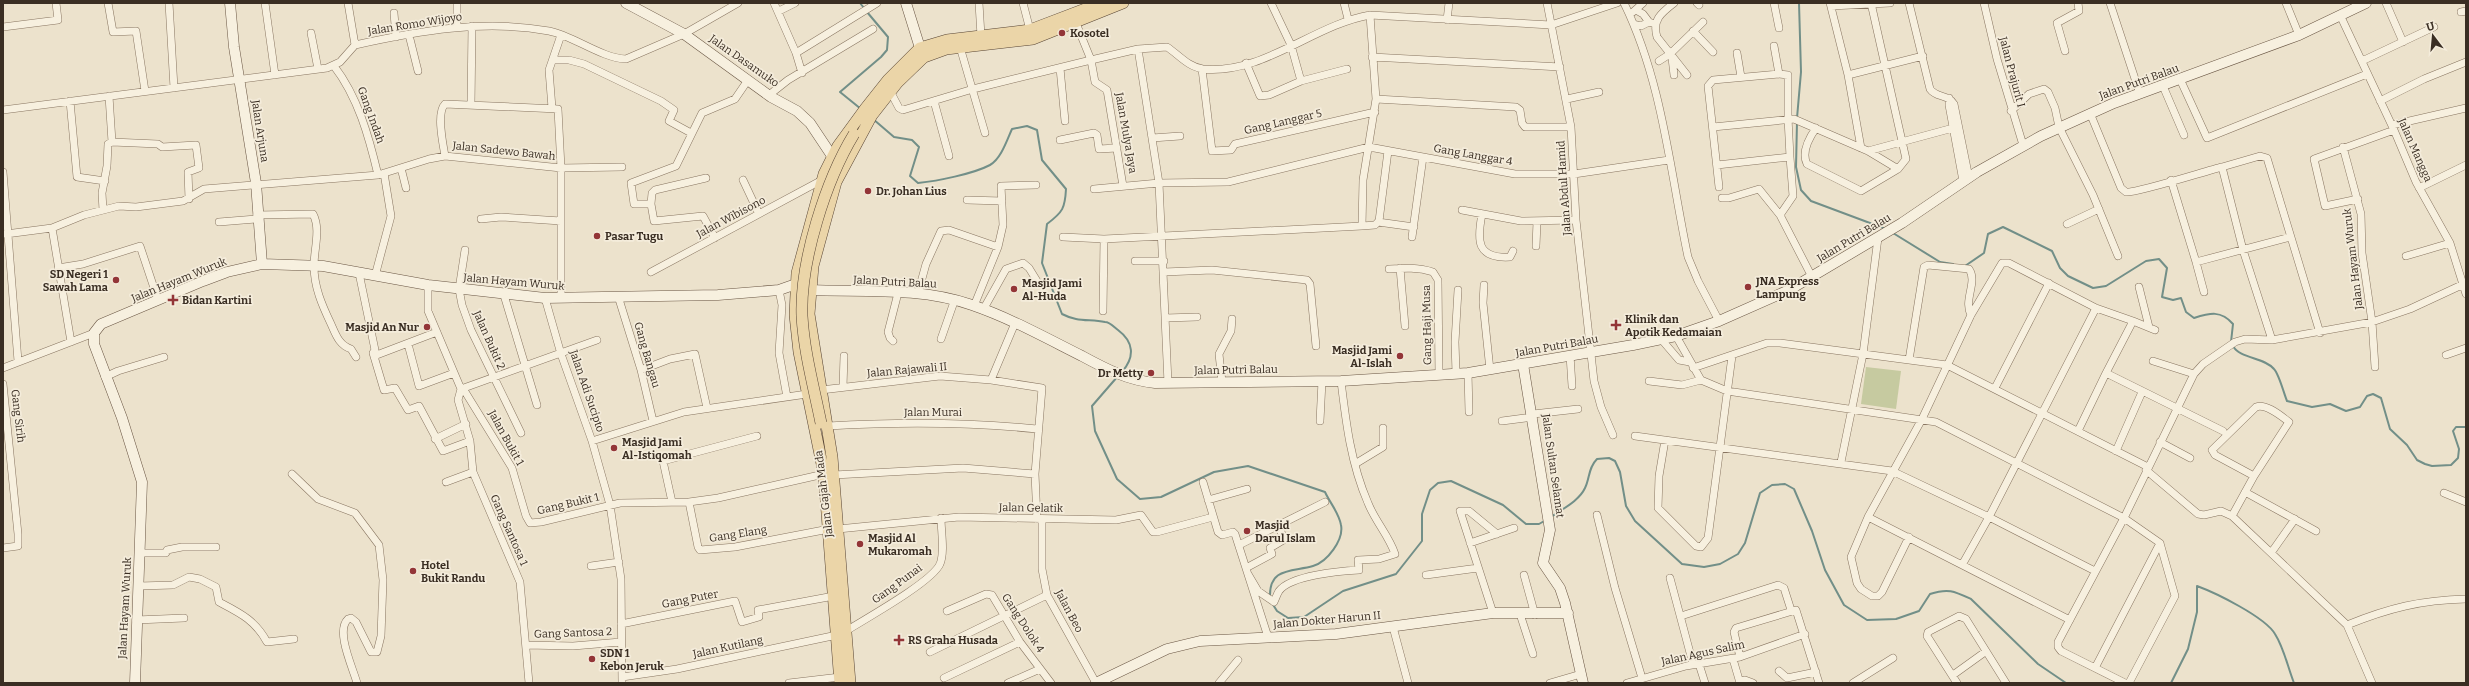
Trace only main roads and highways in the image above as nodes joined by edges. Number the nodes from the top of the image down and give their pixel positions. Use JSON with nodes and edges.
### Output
{"nodes":[{"id":1,"x":1101,"y":3,"type":"edge"},
{"id":2,"x":1123,"y":3,"type":"edge"},
{"id":3,"x":862,"y":122,"type":"junction"},
{"id":4,"x":811,"y":219,"type":"junction"},
{"id":5,"x":825,"y":223,"type":"junction"},
{"id":6,"x":807,"y":236,"type":"junction"},
{"id":7,"x":821,"y":238,"type":"junction"},
{"id":8,"x":795,"y":311,"type":"junction"},
{"id":9,"x":809,"y":314,"type":"junction"},
{"id":10,"x":811,"y":333,"type":"junction"},
{"id":11,"x":797,"y":335,"type":"junction"},
{"id":12,"x":824,"y":426,"type":"junction"},
{"id":13,"x":818,"y":443,"type":"junction"},
{"id":14,"x":829,"y":474,"type":"junction"},
{"id":15,"x":833,"y":529,"type":"junction"},
{"id":16,"x":842,"y":633,"type":"junction"},
{"id":17,"x":840,"y":680,"type":"edge"},
{"id":18,"x":850,"y":683,"type":"edge"}],
"edges":[{"from":1,"to":3,"type":"main road"},
{"from":2,"to":3,"type":"main road"},
{"from":3,"to":4,"type":"main road","name":"Jalan Gajah Mada"},
{"from":3,"to":5,"type":"main road","name":"Jalan Gajah Mada"},
{"from":3,"to":12,"type":"main road","bridge":true},
{"from":4,"to":5,"type":"main road"},
{"from":4,"to":6,"type":"main road","name":"Jalan Gajah Mada"},
{"from":5,"to":7,"type":"main road","name":"Jalan Gajah Mada"},
{"from":6,"to":7,"type":"main road"},
{"from":6,"to":8,"type":"main road","name":"Jalan Gajah Mada"},
{"from":7,"to":9,"type":"main road","name":"Jalan Gajah Mada"},
{"from":8,"to":9,"type":"main road"},
{"from":8,"to":11,"type":"main road","name":"Jalan Gajah Mada"},
{"from":9,"to":10,"type":"main road","name":"Jalan Gajah Mada"},
{"from":10,"to":11,"type":"main road"},
{"from":10,"to":12,"type":"main road","name":"Jalan Gajah Mada"},
{"from":11,"to":13,"type":"main road","name":"Jalan Gajah Mada"},
{"from":12,"to":13,"type":"main road"},
{"from":12,"to":14,"type":"main road","name":"Jalan Gajah Mada"},
{"from":13,"to":14,"type":"main road","name":"Jalan Gajah Mada"},
{"from":14,"to":15,"type":"main road","name":"Jalan Gajah Mada"},
{"from":15,"to":16,"type":"main road","name":"Jalan Gajah Mada"},
{"from":15,"to":16,"type":"main road","name":"Jalan Gajah Mada"},
{"from":16,"to":17,"type":"main road","name":"Jalan Gajah Mada"},
{"from":16,"to":18,"type":"main road","name":"Jalan Gajah Mada"}]}
